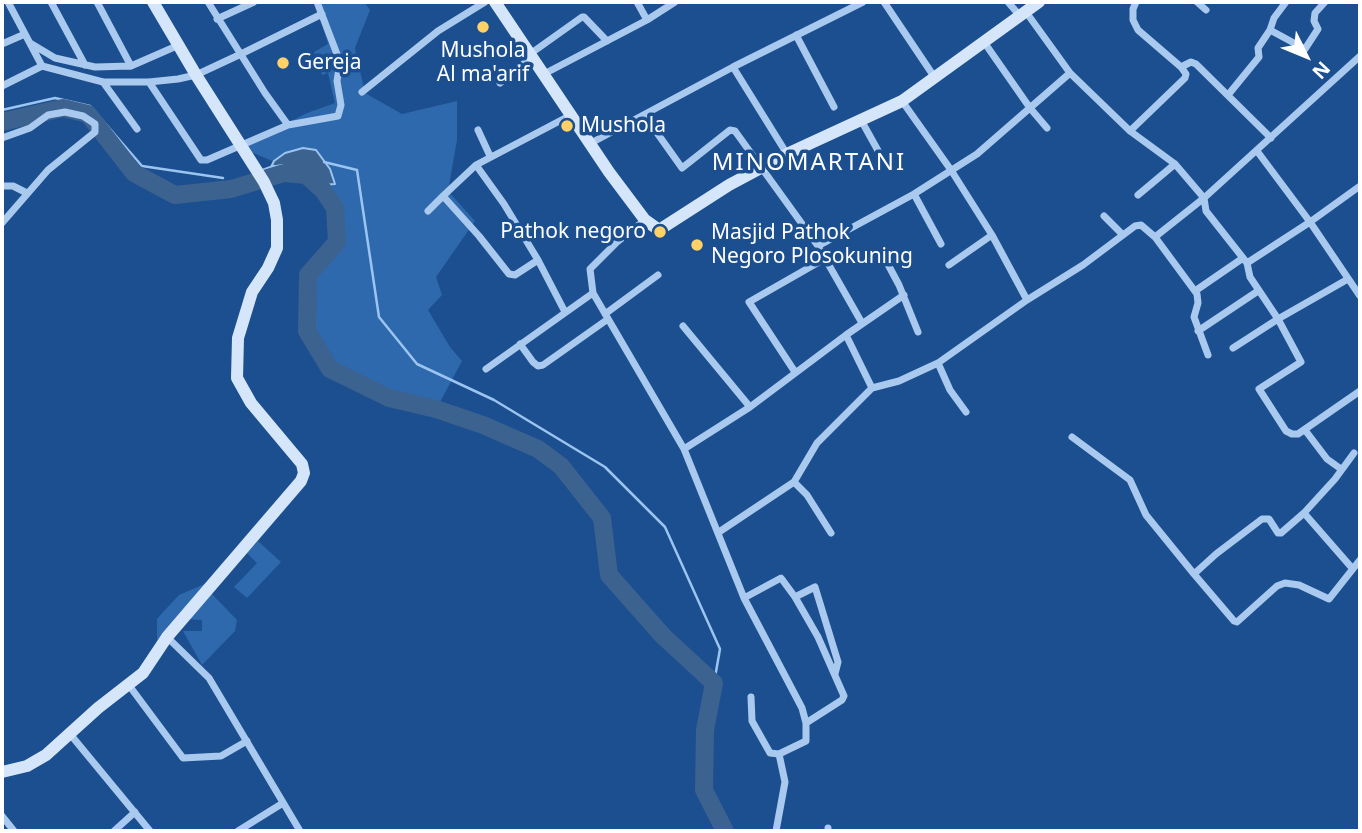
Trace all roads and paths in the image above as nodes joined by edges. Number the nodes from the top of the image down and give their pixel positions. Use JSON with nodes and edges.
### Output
{"nodes":[{"id":1,"x":8,"y":2,"type":"edge"},
{"id":2,"x":51,"y":2,"type":"edge"},
{"id":3,"x":97,"y":2,"type":"edge"},
{"id":4,"x":153,"y":2,"type":"edge"},
{"id":5,"x":208,"y":2,"type":"edge"},
{"id":6,"x":254,"y":2,"type":"edge"},
{"id":7,"x":317,"y":2,"type":"edge"},
{"id":8,"x":485,"y":2,"type":"edge"},
{"id":9,"x":495,"y":2,"type":"edge"},
{"id":10,"x":637,"y":2,"type":"edge"},
{"id":11,"x":675,"y":2,"type":"edge"},
{"id":12,"x":863,"y":2,"type":"edge"},
{"id":13,"x":884,"y":2,"type":"edge"},
{"id":14,"x":1008,"y":2,"type":"edge"},
{"id":15,"x":1039,"y":2,"type":"edge"},
{"id":16,"x":1136,"y":2,"type":"edge"},
{"id":17,"x":1198,"y":2,"type":"edge"},
{"id":18,"x":1284,"y":2,"type":"edge"},
{"id":19,"x":1325,"y":2,"type":"edge"},
{"id":20,"x":1206,"y":10,"type":"dead end"},
{"id":21,"x":322,"y":14,"type":"junction"},
{"id":22,"x":1023,"y":14,"type":"junction"},
{"id":23,"x":218,"y":19,"type":"junction"},
{"id":24,"x":647,"y":20,"type":"junction"},
{"id":25,"x":1270,"y":30,"type":"junction"},
{"id":26,"x":25,"y":34,"type":"junction"},
{"id":27,"x":796,"y":35,"type":"junction"},
{"id":28,"x":607,"y":41,"type":"junction"},
{"id":29,"x":984,"y":42,"type":"junction"},
{"id":30,"x":30,"y":43,"type":"junction"},
{"id":31,"x":2,"y":44,"type":"edge"},
{"id":32,"x":179,"y":45,"type":"junction"},
{"id":33,"x":241,"y":54,"type":"junction"},
{"id":34,"x":531,"y":56,"type":"junction"},
{"id":35,"x":1360,"y":56,"type":"edge"},
{"id":36,"x":85,"y":65,"type":"junction"},
{"id":37,"x":42,"y":66,"type":"junction"},
{"id":38,"x":131,"y":66,"type":"junction"},
{"id":39,"x":733,"y":66,"type":"junction"},
{"id":40,"x":1181,"y":67,"type":"junction"},
{"id":41,"x":1070,"y":73,"type":"junction"},
{"id":42,"x":544,"y":74,"type":"junction"},
{"id":43,"x":196,"y":75,"type":"junction"},
{"id":44,"x":935,"y":78,"type":"junction"},
{"id":45,"x":103,"y":82,"type":"junction"},
{"id":46,"x":149,"y":82,"type":"junction"},
{"id":47,"x":500,"y":83,"type":"dead end"},
{"id":48,"x":2,"y":86,"type":"edge"},
{"id":49,"x":362,"y":92,"type":"dead end"},
{"id":50,"x":1228,"y":94,"type":"junction"},
{"id":51,"x":902,"y":101,"type":"junction"},
{"id":52,"x":834,"y":107,"type":"dead end"},
{"id":53,"x":1030,"y":108,"type":"junction"},
{"id":54,"x":572,"y":115,"type":"junction"},
{"id":55,"x":645,"y":116,"type":"junction"},
{"id":56,"x":861,"y":120,"type":"junction"},
{"id":57,"x":288,"y":125,"type":"junction"},
{"id":58,"x":1047,"y":128,"type":"dead end"},
{"id":59,"x":137,"y":129,"type":"dead end"},
{"id":60,"x":478,"y":130,"type":"dead end"},
{"id":61,"x":1130,"y":131,"type":"junction"},
{"id":62,"x":2,"y":138,"type":"edge"},
{"id":63,"x":1271,"y":138,"type":"junction"},
{"id":64,"x":592,"y":143,"type":"junction"},
{"id":65,"x":242,"y":144,"type":"junction"},
{"id":66,"x":1257,"y":151,"type":"junction"},
{"id":67,"x":787,"y":153,"type":"junction"},
{"id":68,"x":490,"y":156,"type":"junction"},
{"id":69,"x":1175,"y":164,"type":"junction"},
{"id":70,"x":476,"y":165,"type":"junction"},
{"id":71,"x":886,"y":165,"type":"dead end"},
{"id":72,"x":762,"y":167,"type":"junction"},
{"id":73,"x":951,"y":170,"type":"junction"},
{"id":74,"x":2,"y":186,"type":"edge"},
{"id":75,"x":1360,"y":186,"type":"edge"},
{"id":76,"x":27,"y":193,"type":"junction"},
{"id":77,"x":914,"y":194,"type":"junction"},
{"id":78,"x":1138,"y":195,"type":"dead end"},
{"id":79,"x":443,"y":196,"type":"junction"},
{"id":80,"x":1204,"y":198,"type":"junction"},
{"id":81,"x":428,"y":211,"type":"dead end"},
{"id":82,"x":1104,"y":216,"type":"dead end"},
{"id":83,"x":645,"y":220,"type":"junction"},
{"id":84,"x":1310,"y":222,"type":"junction"},
{"id":85,"x":2,"y":223,"type":"edge"},
{"id":86,"x":992,"y":235,"type":"junction"},
{"id":87,"x":1123,"y":235,"type":"junction"},
{"id":88,"x":1155,"y":237,"type":"junction"},
{"id":89,"x":941,"y":244,"type":"dead end"},
{"id":90,"x":818,"y":246,"type":"junction"},
{"id":91,"x":884,"y":257,"type":"dead end"},
{"id":92,"x":826,"y":258,"type":"junction"},
{"id":93,"x":538,"y":260,"type":"junction"},
{"id":94,"x":1245,"y":261,"type":"junction"},
{"id":95,"x":949,"y":265,"type":"dead end"},
{"id":96,"x":658,"y":275,"type":"dead end"},
{"id":97,"x":1348,"y":279,"type":"junction"},
{"id":98,"x":1195,"y":291,"type":"junction"},
{"id":99,"x":1258,"y":291,"type":"junction"},
{"id":100,"x":593,"y":293,"type":"junction"},
{"id":101,"x":904,"y":295,"type":"junction"},
{"id":102,"x":1360,"y":296,"type":"edge"},
{"id":103,"x":1027,"y":300,"type":"junction"},
{"id":104,"x":565,"y":312,"type":"junction"},
{"id":105,"x":606,"y":317,"type":"junction"},
{"id":106,"x":1278,"y":319,"type":"junction"},
{"id":107,"x":862,"y":323,"type":"junction"},
{"id":108,"x":683,"y":326,"type":"dead end"},
{"id":109,"x":1198,"y":331,"type":"junction"},
{"id":110,"x":918,"y":332,"type":"dead end"},
{"id":111,"x":846,"y":335,"type":"junction"},
{"id":112,"x":520,"y":344,"type":"junction"},
{"id":113,"x":1233,"y":348,"type":"dead end"},
{"id":114,"x":1208,"y":355,"type":"dead end"},
{"id":115,"x":938,"y":363,"type":"junction"},
{"id":116,"x":486,"y":369,"type":"dead end"},
{"id":117,"x":795,"y":372,"type":"junction"},
{"id":118,"x":872,"y":388,"type":"junction"},
{"id":119,"x":1360,"y":391,"type":"edge"},
{"id":120,"x":751,"y":407,"type":"junction"},
{"id":121,"x":966,"y":412,"type":"dead end"},
{"id":122,"x":1305,"y":429,"type":"junction"},
{"id":123,"x":1072,"y":437,"type":"dead end"},
{"id":124,"x":684,"y":449,"type":"junction"},
{"id":125,"x":1354,"y":453,"type":"dead end"},
{"id":126,"x":1341,"y":469,"type":"junction"},
{"id":127,"x":794,"y":482,"type":"junction"},
{"id":128,"x":1304,"y":513,"type":"junction"},
{"id":129,"x":719,"y":532,"type":"junction"},
{"id":130,"x":831,"y":533,"type":"dead end"},
{"id":131,"x":1360,"y":560,"type":"edge"},
{"id":132,"x":1352,"y":568,"type":"junction"},
{"id":133,"x":1194,"y":574,"type":"junction"},
{"id":134,"x":795,"y":597,"type":"junction"},
{"id":135,"x":744,"y":598,"type":"junction"},
{"id":136,"x":167,"y":637,"type":"junction"},
{"id":137,"x":835,"y":674,"type":"junction"},
{"id":138,"x":128,"y":684,"type":"junction"},
{"id":139,"x":751,"y":696,"type":"dead end"},
{"id":140,"x":806,"y":723,"type":"junction"},
{"id":141,"x":70,"y":734,"type":"junction"},
{"id":142,"x":247,"y":741,"type":"junction"},
{"id":143,"x":779,"y":754,"type":"junction"},
{"id":144,"x":2,"y":772,"type":"edge"},
{"id":145,"x":283,"y":803,"type":"junction"},
{"id":146,"x":135,"y":812,"type":"junction"},
{"id":147,"x":2,"y":816,"type":"edge"},
{"id":148,"x":14,"y":831,"type":"edge"},
{"id":149,"x":114,"y":831,"type":"edge"},
{"id":150,"x":150,"y":831,"type":"edge"},
{"id":151,"x":238,"y":831,"type":"edge"},
{"id":152,"x":300,"y":831,"type":"edge"},
{"id":153,"x":776,"y":831,"type":"edge"}],
"edges":[{"from":1,"to":26,"type":"street"},
{"from":2,"to":36,"type":"street"},
{"from":3,"to":38,"type":"street"},
{"from":4,"to":32,"type":"street"},
{"from":5,"to":23,"type":"street"},
{"from":6,"to":23,"type":"street"},
{"from":7,"to":21,"type":"street"},
{"from":8,"to":49,"type":"street"},
{"from":9,"to":34,"type":"street"},
{"from":10,"to":24,"type":"street"},
{"from":11,"to":24,"type":"street"},
{"from":12,"to":27,"type":"street"},
{"from":13,"to":44,"type":"street"},
{"from":14,"to":22,"type":"street"},
{"from":15,"to":22,"type":"street"},
{"from":16,"to":40,"type":"street"},
{"from":17,"to":20,"type":"street"},
{"from":18,"to":25,"type":"street"},
{"from":19,"to":25,"type":"street"},
{"from":21,"to":33,"type":"street"},
{"from":21,"to":57,"type":"street"},
{"from":22,"to":29,"type":"street"},
{"from":22,"to":41,"type":"street"},
{"from":23,"to":33,"type":"street"},
{"from":24,"to":28,"type":"street"},
{"from":25,"to":50,"type":"street"},
{"from":26,"to":30,"type":"street"},
{"from":26,"to":31,"type":"street"},
{"from":27,"to":39,"type":"street"},
{"from":27,"to":52,"type":"street"},
{"from":28,"to":34,"type":"street"},
{"from":28,"to":42,"type":"street"},
{"from":29,"to":44,"type":"street"},
{"from":29,"to":53,"type":"street"},
{"from":30,"to":36,"type":"street"},
{"from":30,"to":37,"type":"street"},
{"from":32,"to":38,"type":"street"},
{"from":32,"to":43,"type":"street"},
{"from":33,"to":43,"type":"street"},
{"from":33,"to":57,"type":"street"},
{"from":34,"to":42,"type":"street"},
{"from":34,"to":47,"type":"street"},
{"from":35,"to":63,"type":"street"},
{"from":36,"to":38,"type":"street"},
{"from":37,"to":45,"type":"street"},
{"from":37,"to":48,"type":"street"},
{"from":39,"to":55,"type":"street"},
{"from":39,"to":67,"type":"street"},
{"from":40,"to":50,"type":"street"},
{"from":40,"to":61,"type":"street"},
{"from":41,"to":53,"type":"street"},
{"from":41,"to":61,"type":"street"},
{"from":42,"to":54,"type":"street"},
{"from":43,"to":46,"type":"street"},
{"from":43,"to":65,"type":"street"},
{"from":44,"to":51,"type":"street"},
{"from":45,"to":46,"type":"street"},
{"from":45,"to":59,"type":"street"},
{"from":46,"to":65,"type":"street"},
{"from":50,"to":63,"type":"street"},
{"from":51,"to":56,"type":"street"},
{"from":51,"to":73,"type":"street"},
{"from":53,"to":58,"type":"street"},
{"from":53,"to":73,"type":"street"},
{"from":54,"to":64,"type":"street"},
{"from":54,"to":68,"type":"street"},
{"from":55,"to":64,"type":"street"},
{"from":55,"to":72,"type":"street"},
{"from":56,"to":67,"type":"street"},
{"from":56,"to":71,"type":"street"},
{"from":57,"to":65,"type":"street"},
{"from":60,"to":68,"type":"street"},
{"from":61,"to":69,"type":"street"},
{"from":62,"to":76,"type":"street"},
{"from":63,"to":66,"type":"street"},
{"from":64,"to":83,"type":"street"},
{"from":65,"to":136,"type":"street"},
{"from":66,"to":80,"type":"street"},
{"from":66,"to":84,"type":"street"},
{"from":67,"to":72,"type":"street"},
{"from":68,"to":70,"type":"street"},
{"from":69,"to":78,"type":"street"},
{"from":69,"to":80,"type":"street"},
{"from":70,"to":79,"type":"street"},
{"from":70,"to":93,"type":"street"},
{"from":72,"to":83,"type":"street"},
{"from":72,"to":90,"type":"street"},
{"from":73,"to":77,"type":"street"},
{"from":73,"to":86,"type":"street"},
{"from":74,"to":76,"type":"street"},
{"from":75,"to":84,"type":"street"},
{"from":76,"to":85,"type":"street"},
{"from":77,"to":89,"type":"street"},
{"from":77,"to":90,"type":"street"},
{"from":79,"to":81,"type":"street"},
{"from":79,"to":93,"type":"street"},
{"from":80,"to":88,"type":"street"},
{"from":80,"to":94,"type":"street"},
{"from":82,"to":87,"type":"street"},
{"from":83,"to":100,"type":"street"},
{"from":84,"to":94,"type":"street"},
{"from":84,"to":97,"type":"street"},
{"from":86,"to":95,"type":"street"},
{"from":86,"to":103,"type":"street"},
{"from":87,"to":88,"type":"street"},
{"from":87,"to":103,"type":"street"},
{"from":88,"to":98,"type":"street"},
{"from":90,"to":92,"type":"street"},
{"from":91,"to":101,"type":"street"},
{"from":92,"to":107,"type":"street"},
{"from":92,"to":117,"type":"street"},
{"from":93,"to":104,"type":"street"},
{"from":94,"to":98,"type":"street"},
{"from":94,"to":99,"type":"street"},
{"from":96,"to":105,"type":"street"},
{"from":97,"to":102,"type":"street"},
{"from":97,"to":106,"type":"street"},
{"from":98,"to":109,"type":"street"},
{"from":99,"to":106,"type":"street"},
{"from":99,"to":109,"type":"street"},
{"from":100,"to":104,"type":"street"},
{"from":100,"to":105,"type":"street"},
{"from":101,"to":107,"type":"street"},
{"from":101,"to":110,"type":"street"},
{"from":103,"to":115,"type":"street"},
{"from":104,"to":112,"type":"street"},
{"from":105,"to":112,"type":"street"},
{"from":105,"to":124,"type":"street"},
{"from":106,"to":113,"type":"street"},
{"from":106,"to":122,"type":"street"},
{"from":107,"to":111,"type":"street"},
{"from":108,"to":120,"type":"street"},
{"from":109,"to":114,"type":"street"},
{"from":111,"to":117,"type":"street"},
{"from":111,"to":118,"type":"street"},
{"from":112,"to":116,"type":"street"},
{"from":115,"to":118,"type":"street"},
{"from":115,"to":121,"type":"street"},
{"from":117,"to":120,"type":"street"},
{"from":118,"to":127,"type":"street"},
{"from":119,"to":122,"type":"street"},
{"from":120,"to":124,"type":"street"},
{"from":122,"to":126,"type":"street"},
{"from":123,"to":133,"type":"street"},
{"from":124,"to":129,"type":"street"},
{"from":125,"to":126,"type":"street"},
{"from":126,"to":128,"type":"street"},
{"from":127,"to":129,"type":"street"},
{"from":127,"to":130,"type":"street"},
{"from":128,"to":132,"type":"street"},
{"from":128,"to":133,"type":"street"},
{"from":129,"to":135,"type":"street"},
{"from":131,"to":132,"type":"street"},
{"from":132,"to":133,"type":"street"},
{"from":134,"to":135,"type":"street"},
{"from":134,"to":137,"type":"street"},
{"from":134,"to":137,"type":"street"},
{"from":135,"to":140,"type":"street"},
{"from":136,"to":138,"type":"street"},
{"from":136,"to":142,"type":"street"},
{"from":137,"to":140,"type":"street"},
{"from":138,"to":141,"type":"street"},
{"from":138,"to":142,"type":"street"},
{"from":139,"to":143,"type":"street"},
{"from":140,"to":143,"type":"street"},
{"from":141,"to":144,"type":"street"},
{"from":141,"to":146,"type":"street"},
{"from":142,"to":145,"type":"street"},
{"from":143,"to":153,"type":"street"},
{"from":145,"to":151,"type":"street"},
{"from":145,"to":152,"type":"street"},
{"from":146,"to":149,"type":"street"},
{"from":146,"to":150,"type":"street"},
{"from":147,"to":148,"type":"street"}]}
